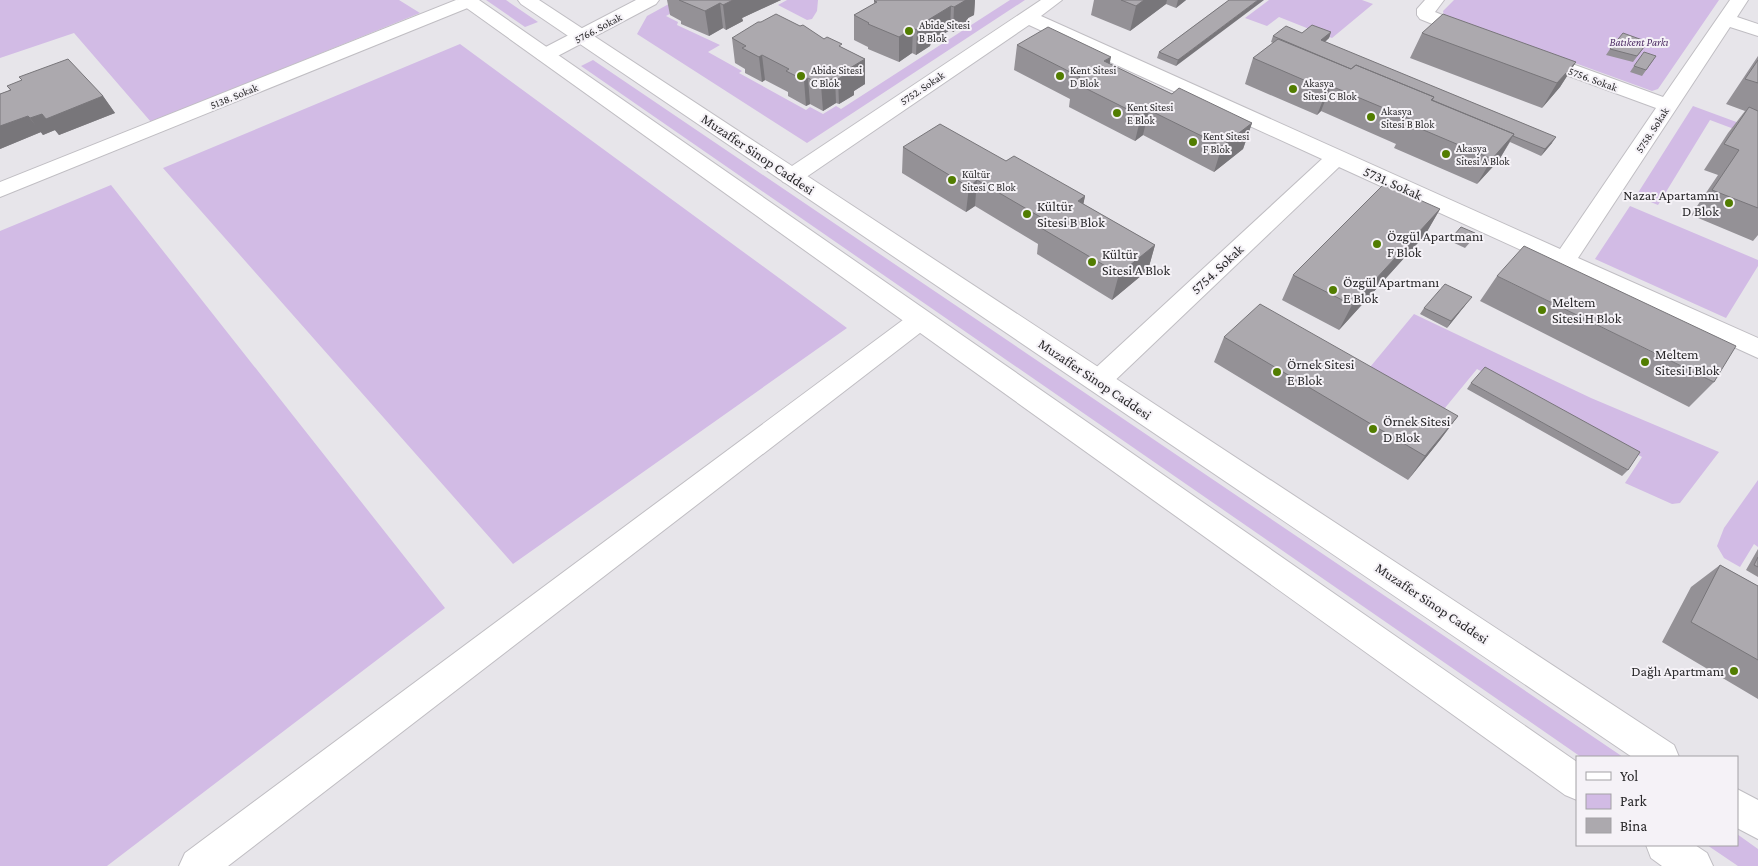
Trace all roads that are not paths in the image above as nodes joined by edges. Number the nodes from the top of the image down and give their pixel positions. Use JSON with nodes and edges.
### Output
{"nodes":[{"id":1,"x":527,"y":0,"type":"edge"},
{"id":2,"x":650,"y":0,"type":"edge"},
{"id":3,"x":1052,"y":0,"type":"edge"},
{"id":4,"x":1435,"y":0,"type":"edge"},
{"id":5,"x":1739,"y":0,"type":"edge"},
{"id":6,"x":468,"y":1,"type":"edge"},
{"id":7,"x":1027,"y":17,"type":"junction"},
{"id":8,"x":1726,"y":20,"type":"junction"},
{"id":9,"x":1758,"y":30,"type":"edge"},
{"id":10,"x":581,"y":36,"type":"junction"},
{"id":11,"x":1489,"y":40,"type":"edge"},
{"id":12,"x":1517,"y":50,"type":"edge"},
{"id":13,"x":545,"y":55,"type":"junction"},
{"id":14,"x":1668,"y":106,"type":"junction"},
{"id":15,"x":1336,"y":158,"type":"junction"},
{"id":16,"x":791,"y":177,"type":"junction"},
{"id":17,"x":0,"y":190,"type":"edge"},
{"id":18,"x":1564,"y":261,"type":"junction"},
{"id":19,"x":920,"y":320,"type":"junction"},
{"id":20,"x":1758,"y":349,"type":"edge"},
{"id":21,"x":1098,"y":381,"type":"junction"},
{"id":22,"x":1660,"y":756,"type":"edge"},
{"id":23,"x":1576,"y":782,"type":"edge"},
{"id":24,"x":1738,"y":808,"type":"edge"},
{"id":25,"x":1758,"y":821,"type":"edge"},
{"id":26,"x":1665,"y":846,"type":"edge"},
{"id":27,"x":198,"y":866,"type":"edge"},
{"id":28,"x":1694,"y":866,"type":"edge"}],
"edges":[{"from":1,"to":10,"type":"street","name":"Muzaffer Sinop Caddesi"},
{"from":2,"to":10,"type":"street","name":"5766. Sokak"},
{"from":3,"to":7,"type":"street","name":"5752. Sokak"},
{"from":4,"to":11,"type":"street"},
{"from":5,"to":8,"type":"street","name":"5758. Sokak"},
{"from":6,"to":13,"type":"street"},
{"from":6,"to":17,"type":"street","name":"5138. Sokak"},
{"from":7,"to":15,"type":"street","name":"5731. Sokak"},
{"from":7,"to":16,"type":"street","name":"5752. Sokak"},
{"from":8,"to":9,"type":"street"},
{"from":8,"to":14,"type":"street","name":"5758. Sokak"},
{"from":10,"to":13,"type":"street","name":"5766. Sokak"},
{"from":10,"to":16,"type":"street","name":"Muzaffer Sinop Caddesi"},
{"from":12,"to":14,"type":"street","name":"5756. Sokak"},
{"from":13,"to":19,"type":"street"},
{"from":14,"to":18,"type":"street","name":"5758. Sokak"},
{"from":15,"to":18,"type":"street","name":"5731. Sokak"},
{"from":15,"to":21,"type":"street","name":"5754. Sokak"},
{"from":16,"to":21,"type":"street","name":"Muzaffer Sinop Caddesi"},
{"from":18,"to":20,"type":"street","name":"5731. Sokak"},
{"from":19,"to":23,"type":"street"},
{"from":19,"to":27,"type":"street"},
{"from":21,"to":22,"type":"street","name":"Muzaffer Sinop Caddesi"},
{"from":24,"to":25,"type":"street"},
{"from":26,"to":28,"type":"street"}]}
